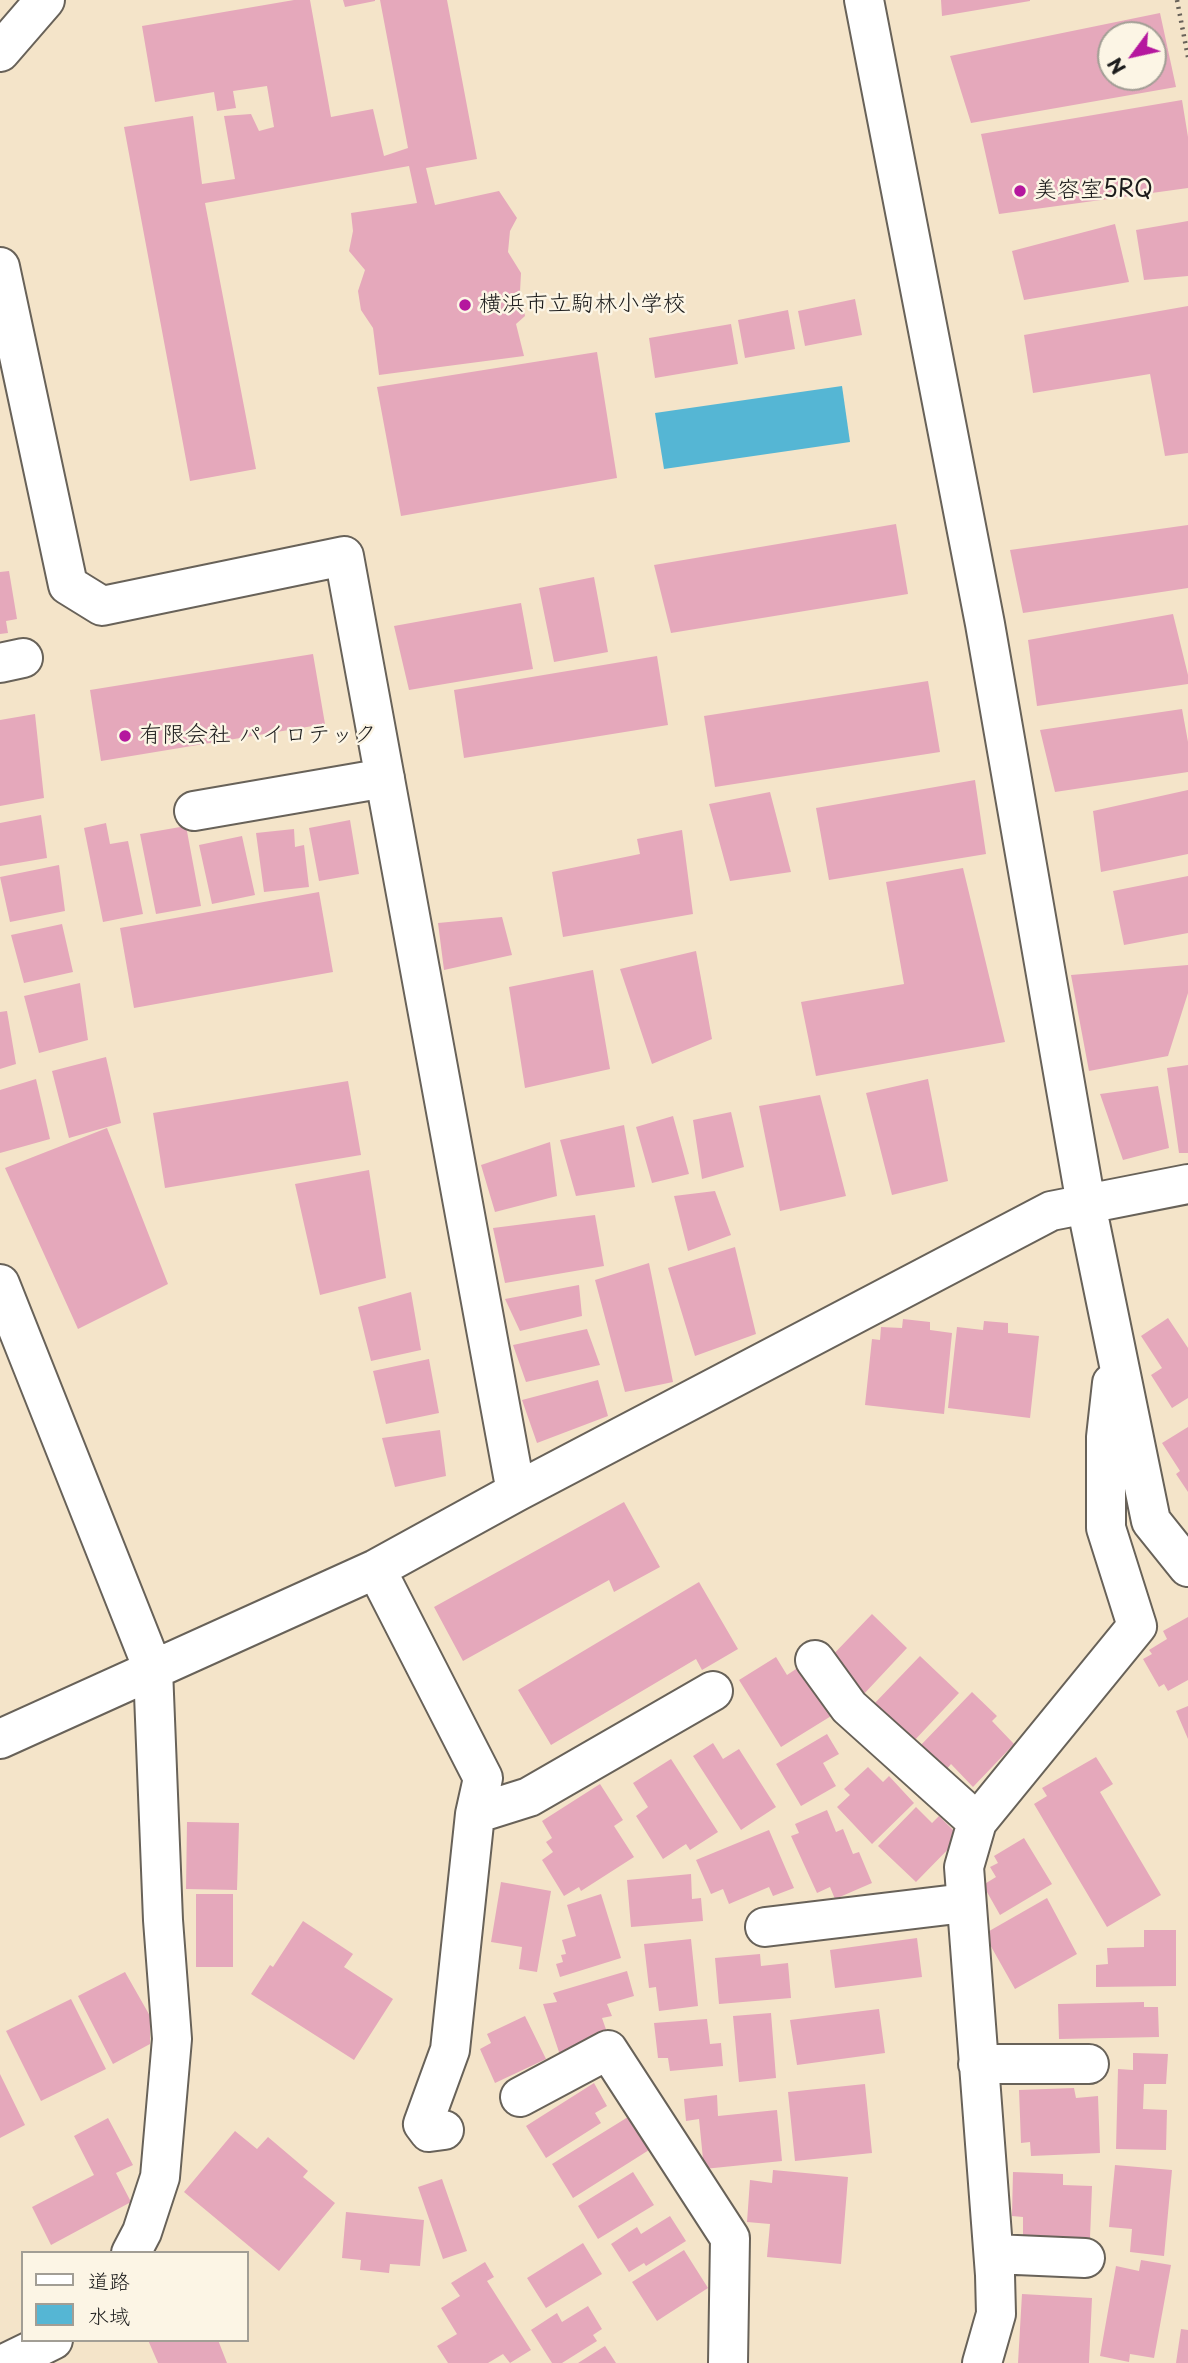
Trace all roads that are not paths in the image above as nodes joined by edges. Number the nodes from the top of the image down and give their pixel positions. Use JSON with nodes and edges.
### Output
{"nodes":[{"id":1,"x":45,"y":0,"type":"edge"},
{"id":2,"x":864,"y":0,"type":"edge"},
{"id":3,"x":0,"y":52,"type":"edge"},
{"id":4,"x":0,"y":267,"type":"edge"},
{"id":5,"x":385,"y":778,"type":"junction"},
{"id":6,"x":194,"y":811,"type":"dead end"},
{"id":7,"x":1188,"y":1184,"type":"edge"},
{"id":8,"x":1086,"y":1204,"type":"junction"},
{"id":9,"x":0,"y":1284,"type":"edge"},
{"id":10,"x":1116,"y":1346,"type":"junction"},
{"id":11,"x":516,"y":1492,"type":"junction"},
{"id":12,"x":1188,"y":1567,"type":"edge"},
{"id":13,"x":376,"y":1569,"type":"junction"},
{"id":14,"x":815,"y":1660,"type":"dead end"},
{"id":15,"x":153,"y":1669,"type":"junction"},
{"id":16,"x":713,"y":1691,"type":"dead end"},
{"id":17,"x":0,"y":1739,"type":"edge"},
{"id":18,"x":475,"y":1814,"type":"junction"},
{"id":19,"x":977,"y":1822,"type":"junction"},
{"id":20,"x":965,"y":1903,"type":"junction"},
{"id":21,"x":765,"y":1927,"type":"dead end"},
{"id":22,"x":978,"y":2064,"type":"junction"},
{"id":23,"x":1089,"y":2064,"type":"dead end"},
{"id":24,"x":520,"y":2097,"type":"dead end"},
{"id":25,"x":444,"y":2130,"type":"dead end"},
{"id":26,"x":132,"y":2251,"type":"edge"},
{"id":27,"x":994,"y":2254,"type":"junction"},
{"id":28,"x":1084,"y":2258,"type":"dead end"},
{"id":29,"x":49,"y":2342,"type":"edge"},
{"id":30,"x":6,"y":2363,"type":"edge"},
{"id":31,"x":727,"y":2363,"type":"edge"},
{"id":32,"x":982,"y":2363,"type":"edge"}],
"edges":[{"from":1,"to":3,"type":"street"},
{"from":2,"to":8,"type":"street"},
{"from":4,"to":5,"type":"street"},
{"from":5,"to":6,"type":"street"},
{"from":5,"to":11,"type":"street"},
{"from":7,"to":8,"type":"street"},
{"from":8,"to":10,"type":"street"},
{"from":8,"to":11,"type":"street"},
{"from":9,"to":15,"type":"street"},
{"from":10,"to":12,"type":"street"},
{"from":10,"to":19,"type":"street"},
{"from":11,"to":13,"type":"street"},
{"from":13,"to":15,"type":"street"},
{"from":13,"to":18,"type":"street"},
{"from":14,"to":19,"type":"street"},
{"from":15,"to":17,"type":"street"},
{"from":15,"to":26,"type":"street"},
{"from":16,"to":18,"type":"street"},
{"from":18,"to":25,"type":"street"},
{"from":19,"to":20,"type":"street"},
{"from":20,"to":21,"type":"street"},
{"from":20,"to":22,"type":"street"},
{"from":22,"to":23,"type":"street"},
{"from":22,"to":27,"type":"street"},
{"from":24,"to":31,"type":"street"},
{"from":27,"to":28,"type":"street"},
{"from":27,"to":32,"type":"street"},
{"from":29,"to":30,"type":"street"}]}
